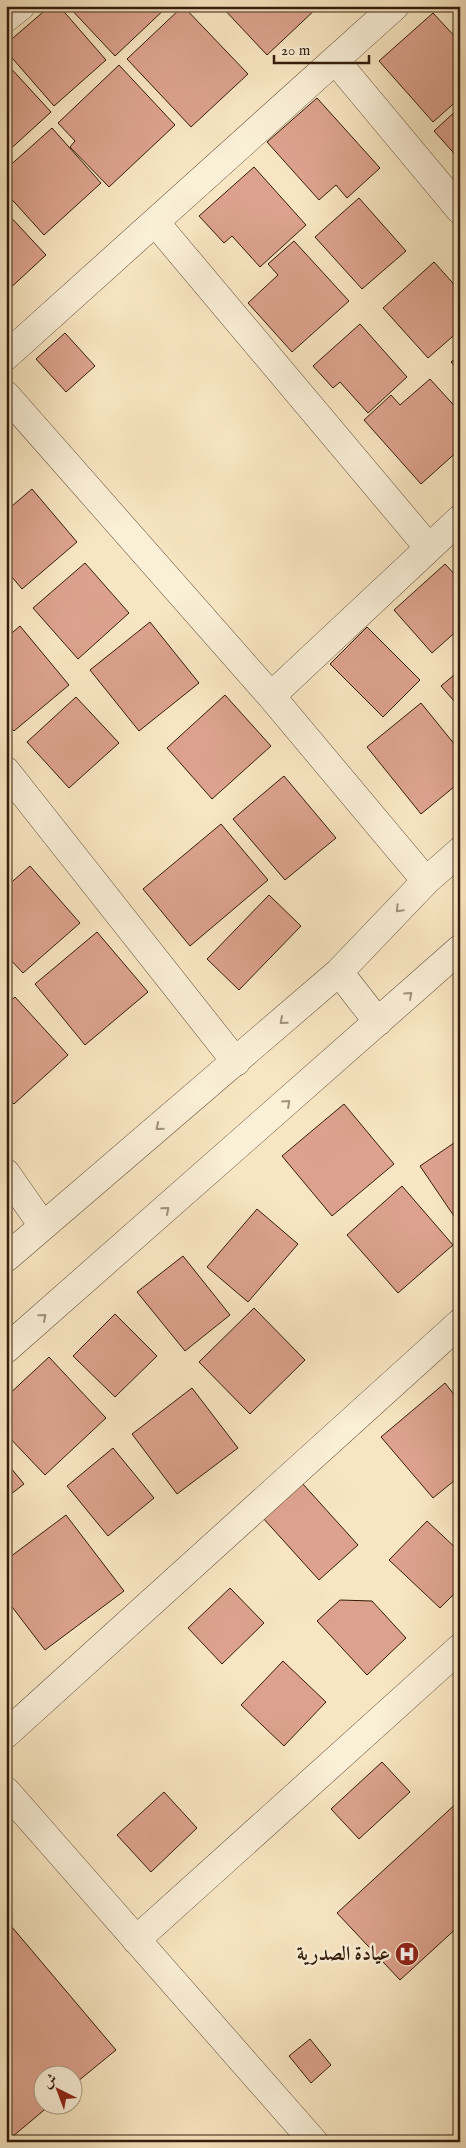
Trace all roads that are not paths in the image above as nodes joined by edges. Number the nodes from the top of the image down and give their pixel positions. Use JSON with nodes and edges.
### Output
{"nodes":[{"id":1,"x":21,"y":6,"type":"edge"},
{"id":2,"x":395,"y":6,"type":"edge"},
{"id":3,"x":6,"y":18,"type":"edge"},
{"id":4,"x":335,"y":60,"type":"junction"},
{"id":5,"x":460,"y":210,"type":"edge"},
{"id":6,"x":155,"y":222,"type":"junction"},
{"id":7,"x":6,"y":356,"type":"edge"},
{"id":8,"x":6,"y":395,"type":"edge"},
{"id":9,"x":460,"y":519,"type":"edge"},
{"id":10,"x":429,"y":548,"type":"junction"},
{"id":11,"x":271,"y":696,"type":"junction"},
{"id":12,"x":6,"y":771,"type":"edge"},
{"id":13,"x":460,"y":851,"type":"edge"},
{"id":14,"x":426,"y":881,"type":"junction"},
{"id":15,"x":460,"y":949,"type":"edge"},
{"id":16,"x":339,"y":972,"type":"junction"},
{"id":17,"x":378,"y":1022,"type":"junction"},
{"id":18,"x":236,"y":1062,"type":"junction"},
{"id":19,"x":6,"y":1173,"type":"edge"},
{"id":20,"x":43,"y":1226,"type":"junction"},
{"id":21,"x":6,"y":1258,"type":"edge"},
{"id":22,"x":460,"y":1323,"type":"edge"},
{"id":23,"x":6,"y":1349,"type":"edge"},
{"id":24,"x":460,"y":1648,"type":"edge"},
{"id":25,"x":6,"y":1734,"type":"edge"},
{"id":26,"x":6,"y":1791,"type":"edge"},
{"id":27,"x":136,"y":1940,"type":"junction"},
{"id":28,"x":314,"y":2142,"type":"edge"}],
"edges":[{"from":1,"to":3,"type":"street"},
{"from":2,"to":4,"type":"street"},
{"from":4,"to":5,"type":"street"},
{"from":4,"to":6,"type":"street"},
{"from":6,"to":7,"type":"street"},
{"from":6,"to":10,"type":"street"},
{"from":8,"to":11,"type":"street"},
{"from":9,"to":10,"type":"street"},
{"from":10,"to":11,"type":"street"},
{"from":11,"to":14,"type":"street"},
{"from":12,"to":18,"type":"street"},
{"from":13,"to":14,"type":"street"},
{"from":14,"to":16,"type":"street","one_way":true},
{"from":17,"to":15,"type":"street","one_way":true},
{"from":16,"to":17,"type":"street"},
{"from":16,"to":18,"type":"street","one_way":true},
{"from":23,"to":17,"type":"street","one_way":true},
{"from":18,"to":20,"type":"street","one_way":true},
{"from":19,"to":20,"type":"street"},
{"from":20,"to":21,"type":"street"},
{"from":22,"to":25,"type":"street"},
{"from":24,"to":27,"type":"street"},
{"from":26,"to":27,"type":"street"},
{"from":27,"to":28,"type":"street"}]}
